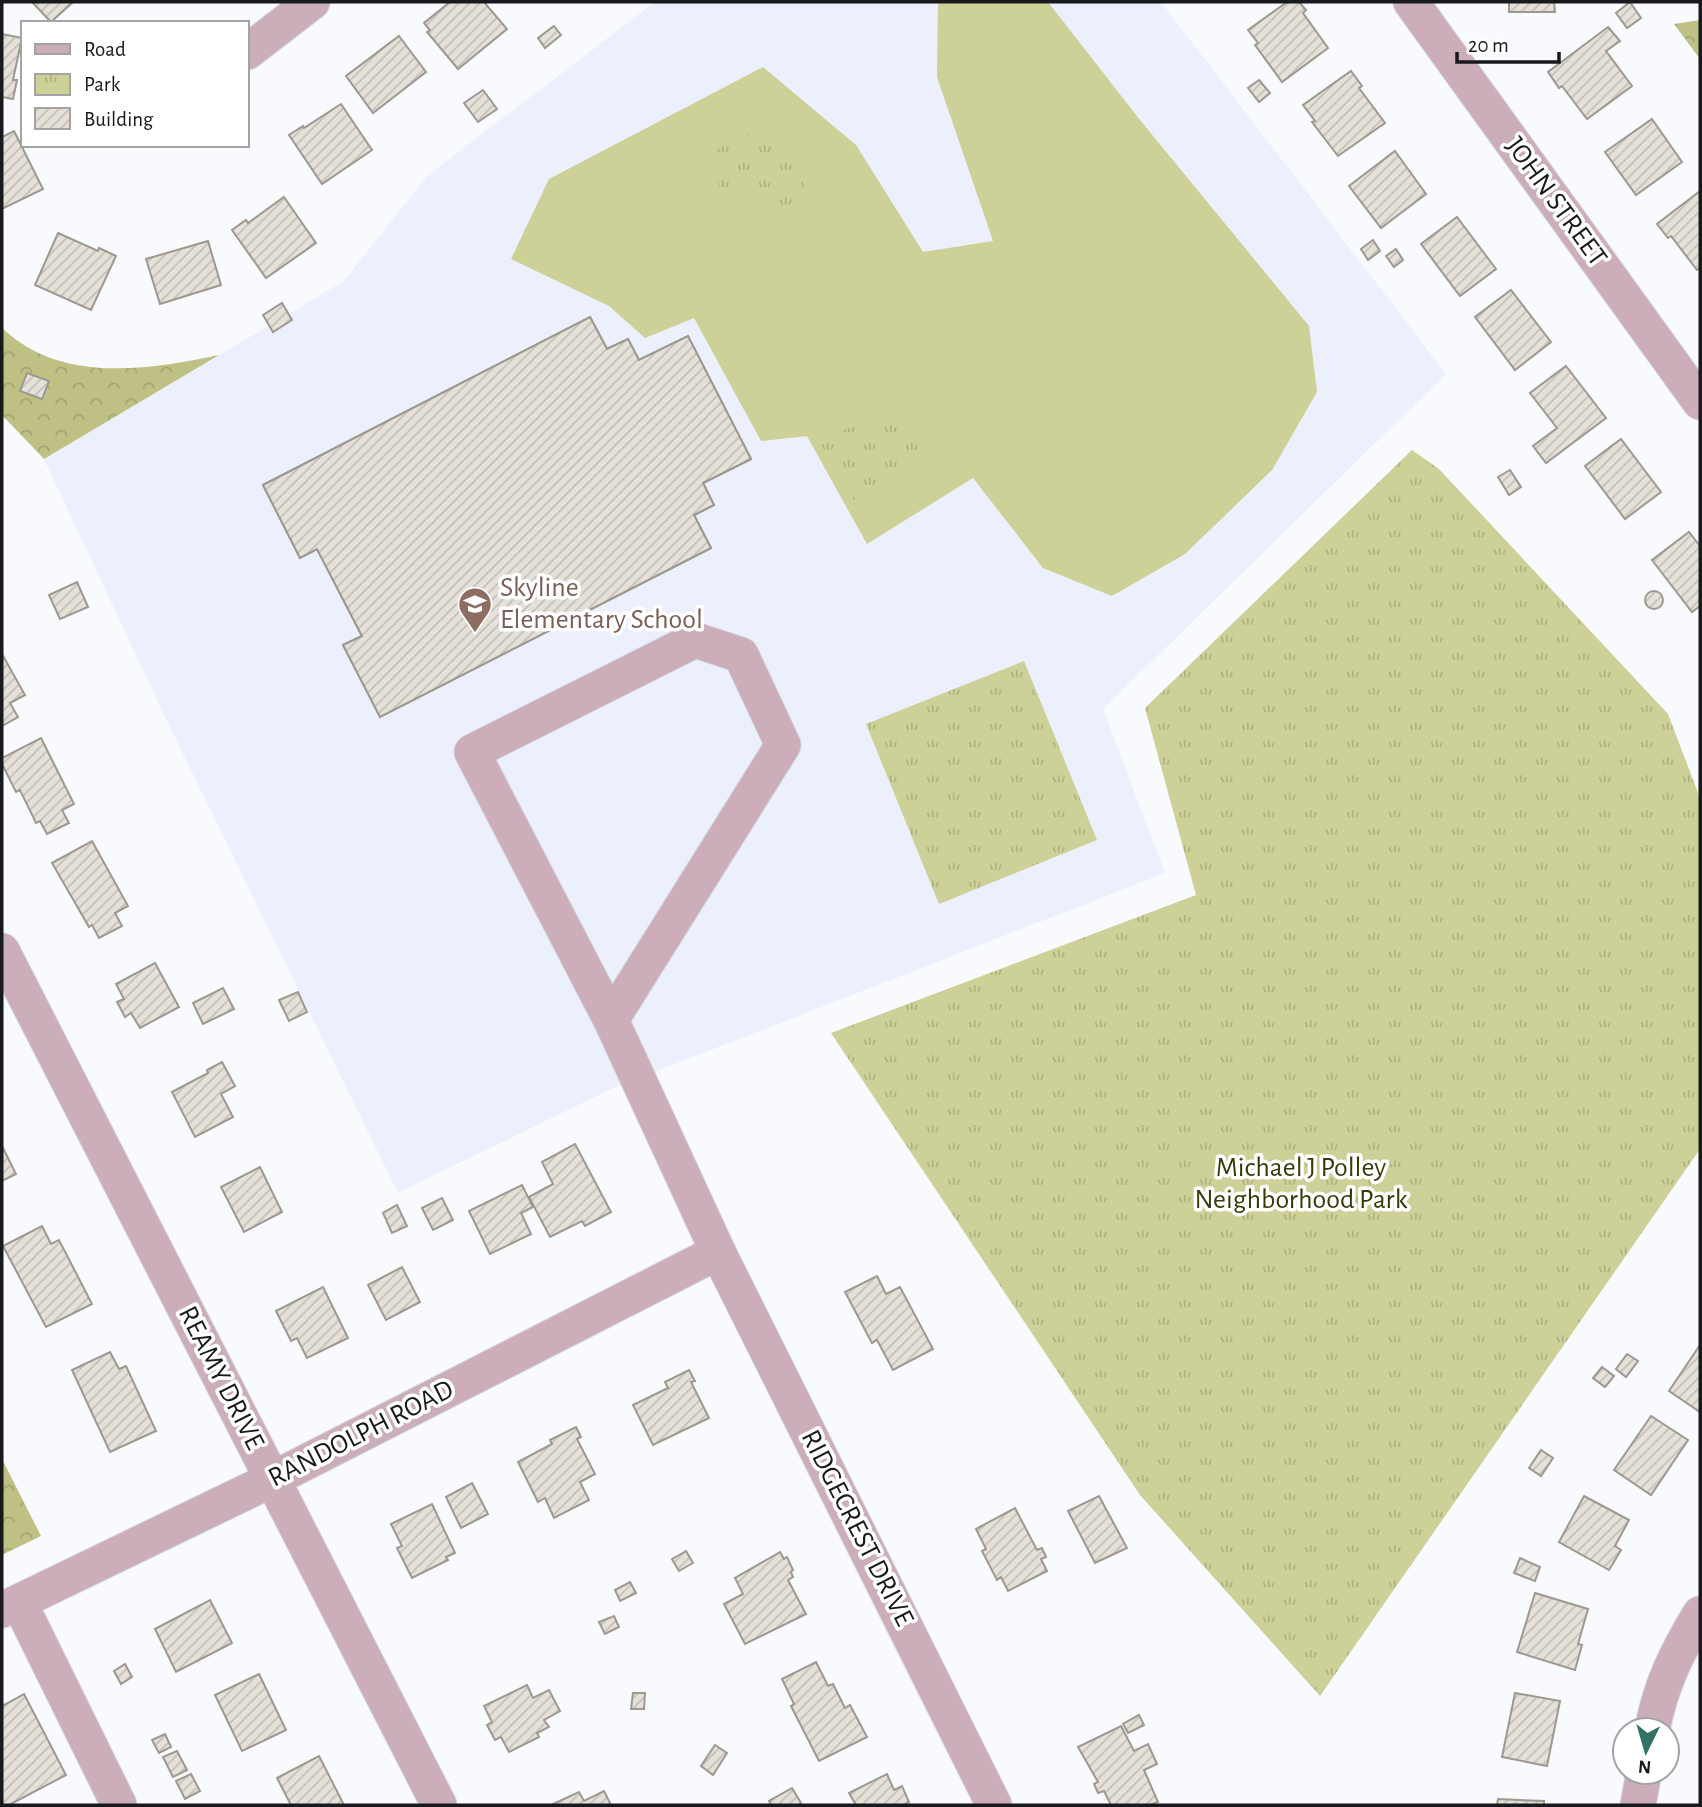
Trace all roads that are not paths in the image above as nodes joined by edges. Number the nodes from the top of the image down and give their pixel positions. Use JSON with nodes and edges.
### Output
{"nodes":[{"id":1,"x":312,"y":2,"type":"edge"},
{"id":2,"x":1411,"y":2,"type":"edge"},
{"id":3,"x":248,"y":51,"type":"edge"},
{"id":4,"x":1700,"y":402,"type":"edge"},
{"id":5,"x":2,"y":951,"type":"edge"},
{"id":6,"x":611,"y":1020,"type":"junction"},
{"id":7,"x":718,"y":1252,"type":"junction"},
{"id":8,"x":273,"y":1479,"type":"junction"},
{"id":9,"x":10,"y":1606,"type":"edge"},
{"id":10,"x":1700,"y":1614,"type":"edge"},
{"id":11,"x":1655,"y":1716,"type":"edge"},
{"id":12,"x":1641,"y":1786,"type":"edge"},
{"id":13,"x":119,"y":1805,"type":"edge"},
{"id":14,"x":439,"y":1805,"type":"edge"},
{"id":15,"x":994,"y":1805,"type":"edge"},
{"id":16,"x":1638,"y":1805,"type":"edge"}],
"edges":[{"from":1,"to":3,"type":"street"},
{"from":2,"to":4,"type":"street","name":"JOHN STREET"},
{"from":5,"to":8,"type":"street","name":"REAMY DRIVE"},
{"from":6,"to":6,"type":"street","name":"RIDGECREST DRIVE"},
{"from":6,"to":7,"type":"street","name":"RIDGECREST DRIVE"},
{"from":7,"to":8,"type":"street","name":"RANDOLPH ROAD"},
{"from":7,"to":15,"type":"street","name":"RIDGECREST DRIVE"},
{"from":8,"to":9,"type":"street","name":"RANDOLPH ROAD"},
{"from":8,"to":14,"type":"street","name":"REAMY DRIVE"},
{"from":9,"to":13,"type":"street"},
{"from":10,"to":11,"type":"street"},
{"from":12,"to":16,"type":"street"}]}
